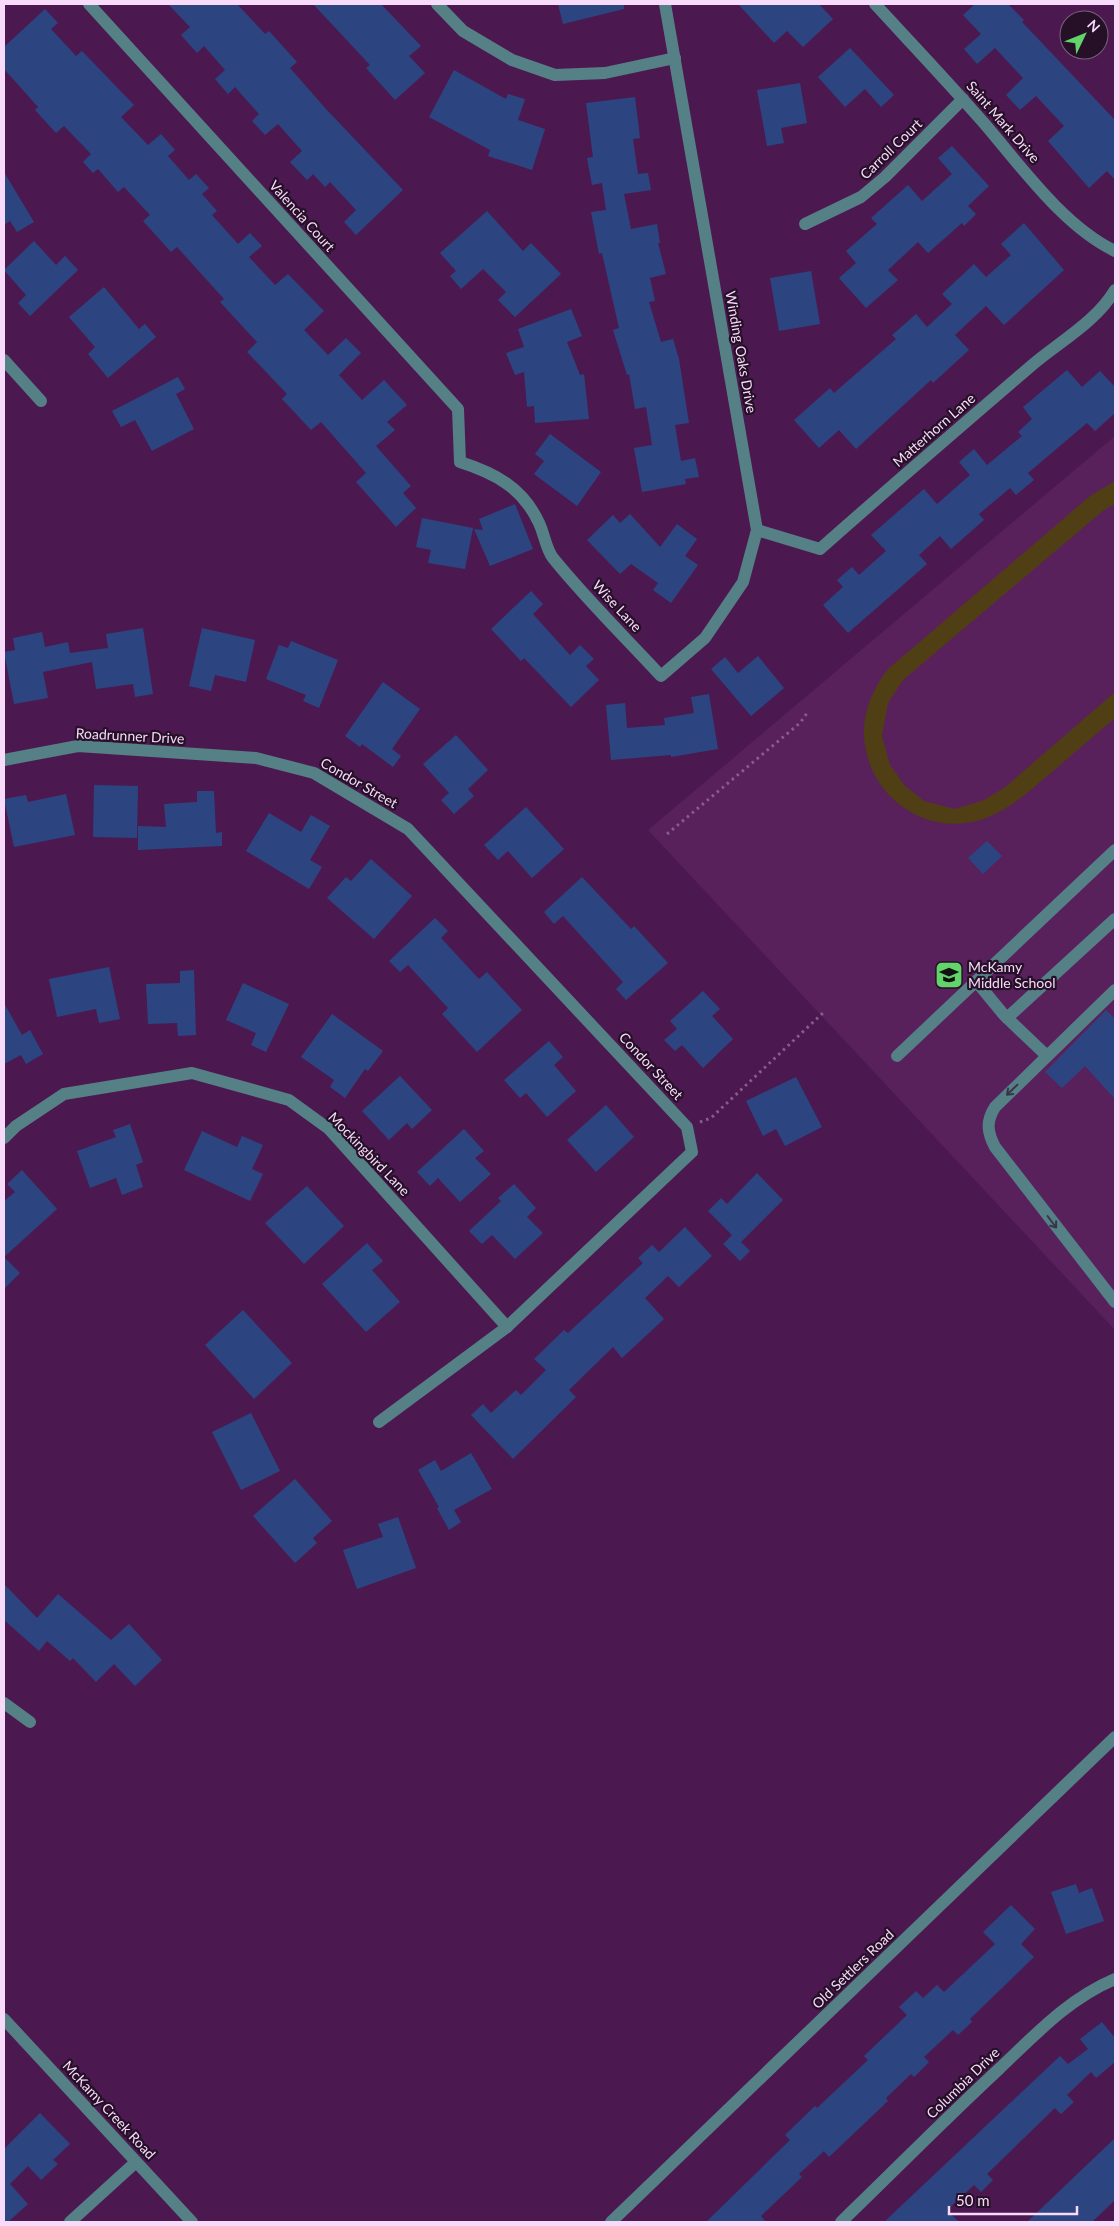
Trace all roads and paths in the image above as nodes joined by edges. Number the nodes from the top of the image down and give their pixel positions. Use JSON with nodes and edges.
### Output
{"nodes":[{"id":1,"x":89,"y":4,"type":"edge"},
{"id":2,"x":437,"y":4,"type":"edge"},
{"id":3,"x":665,"y":4,"type":"edge"},
{"id":4,"x":875,"y":4,"type":"edge"},
{"id":5,"x":674,"y":58,"type":"junction"},
{"id":6,"x":963,"y":99,"type":"junction"},
{"id":7,"x":806,"y":224,"type":"dead end"},
{"id":8,"x":1115,"y":251,"type":"edge"},
{"id":9,"x":1115,"y":290,"type":"edge"},
{"id":10,"x":4,"y":360,"type":"edge"},
{"id":11,"x":41,"y":400,"type":"dead end"},
{"id":12,"x":757,"y":530,"type":"junction"},
{"id":13,"x":551,"y":556,"type":"joint"},
{"id":14,"x":661,"y":676,"type":"joint"},
{"id":15,"x":807,"y":713,"type":"dead end"},
{"id":16,"x":256,"y":758,"type":"joint"},
{"id":17,"x":4,"y":760,"type":"edge"},
{"id":18,"x":667,"y":834,"type":"dead end"},
{"id":19,"x":1115,"y":850,"type":"edge"},
{"id":20,"x":1115,"y":919,"type":"edge"},
{"id":21,"x":976,"y":981,"type":"junction"},
{"id":22,"x":1115,"y":990,"type":"edge"},
{"id":23,"x":825,"y":1011,"type":"dead end"},
{"id":24,"x":1007,"y":1018,"type":"junction"},
{"id":25,"x":897,"y":1056,"type":"dead end"},
{"id":26,"x":1047,"y":1056,"type":"junction"},
{"id":27,"x":688,"y":1127,"type":"junction"},
{"id":28,"x":4,"y":1138,"type":"edge"},
{"id":29,"x":1115,"y":1302,"type":"edge"},
{"id":30,"x":507,"y":1327,"type":"junction"},
{"id":31,"x":379,"y":1422,"type":"dead end"},
{"id":32,"x":4,"y":1703,"type":"edge"},
{"id":33,"x":30,"y":1722,"type":"dead end"},
{"id":34,"x":1115,"y":1737,"type":"edge"},
{"id":35,"x":1115,"y":1979,"type":"edge"},
{"id":36,"x":4,"y":2018,"type":"edge"},
{"id":37,"x":136,"y":2162,"type":"junction"},
{"id":38,"x":70,"y":2222,"type":"edge"},
{"id":39,"x":192,"y":2222,"type":"edge"},
{"id":40,"x":611,"y":2222,"type":"edge"},
{"id":41,"x":841,"y":2222,"type":"edge"}],
"edges":[{"from":1,"to":13,"type":"street","name":"Valencia Court"},
{"from":2,"to":5,"type":"street"},
{"from":3,"to":5,"type":"street","name":"Winding Oaks Drive"},
{"from":4,"to":6,"type":"street","name":"Saint Mark Drive"},
{"from":5,"to":12,"type":"street","name":"Winding Oaks Drive"},
{"from":6,"to":7,"type":"street","name":"Carroll Court"},
{"from":6,"to":8,"type":"street","name":"Saint Mark Drive"},
{"from":9,"to":12,"type":"street","name":"Matterhorn Lane"},
{"from":10,"to":11,"type":"street"},
{"from":12,"to":14,"type":"street","name":"Winding Oaks Drive"},
{"from":13,"to":14,"type":"street","name":"Wise Lane"},
{"from":15,"to":18,"type":"path"},
{"from":16,"to":17,"type":"street","name":"Roadrunner Drive"},
{"from":16,"to":27,"type":"street","name":"Condor Street"},
{"from":19,"to":21,"type":"street"},
{"from":20,"to":24,"type":"street"},
{"from":21,"to":24,"type":"street"},
{"from":21,"to":25,"type":"street"},
{"from":22,"to":26,"type":"street"},
{"from":23,"to":27,"type":"path"},
{"from":24,"to":26,"type":"street"},
{"from":26,"to":29,"type":"street","one_way":true},
{"from":27,"to":30,"type":"street"},
{"from":28,"to":30,"type":"street","name":"Mockingbird Lane"},
{"from":30,"to":31,"type":"street"},
{"from":32,"to":33,"type":"street"},
{"from":34,"to":40,"type":"street","name":"Old Settlers Road"},
{"from":35,"to":41,"type":"street","name":"Columbia Drive"},
{"from":36,"to":37,"type":"street","name":"McKamy Creek Road"},
{"from":37,"to":38,"type":"street"},
{"from":37,"to":39,"type":"street","name":"McKamy Creek Road"}]}
